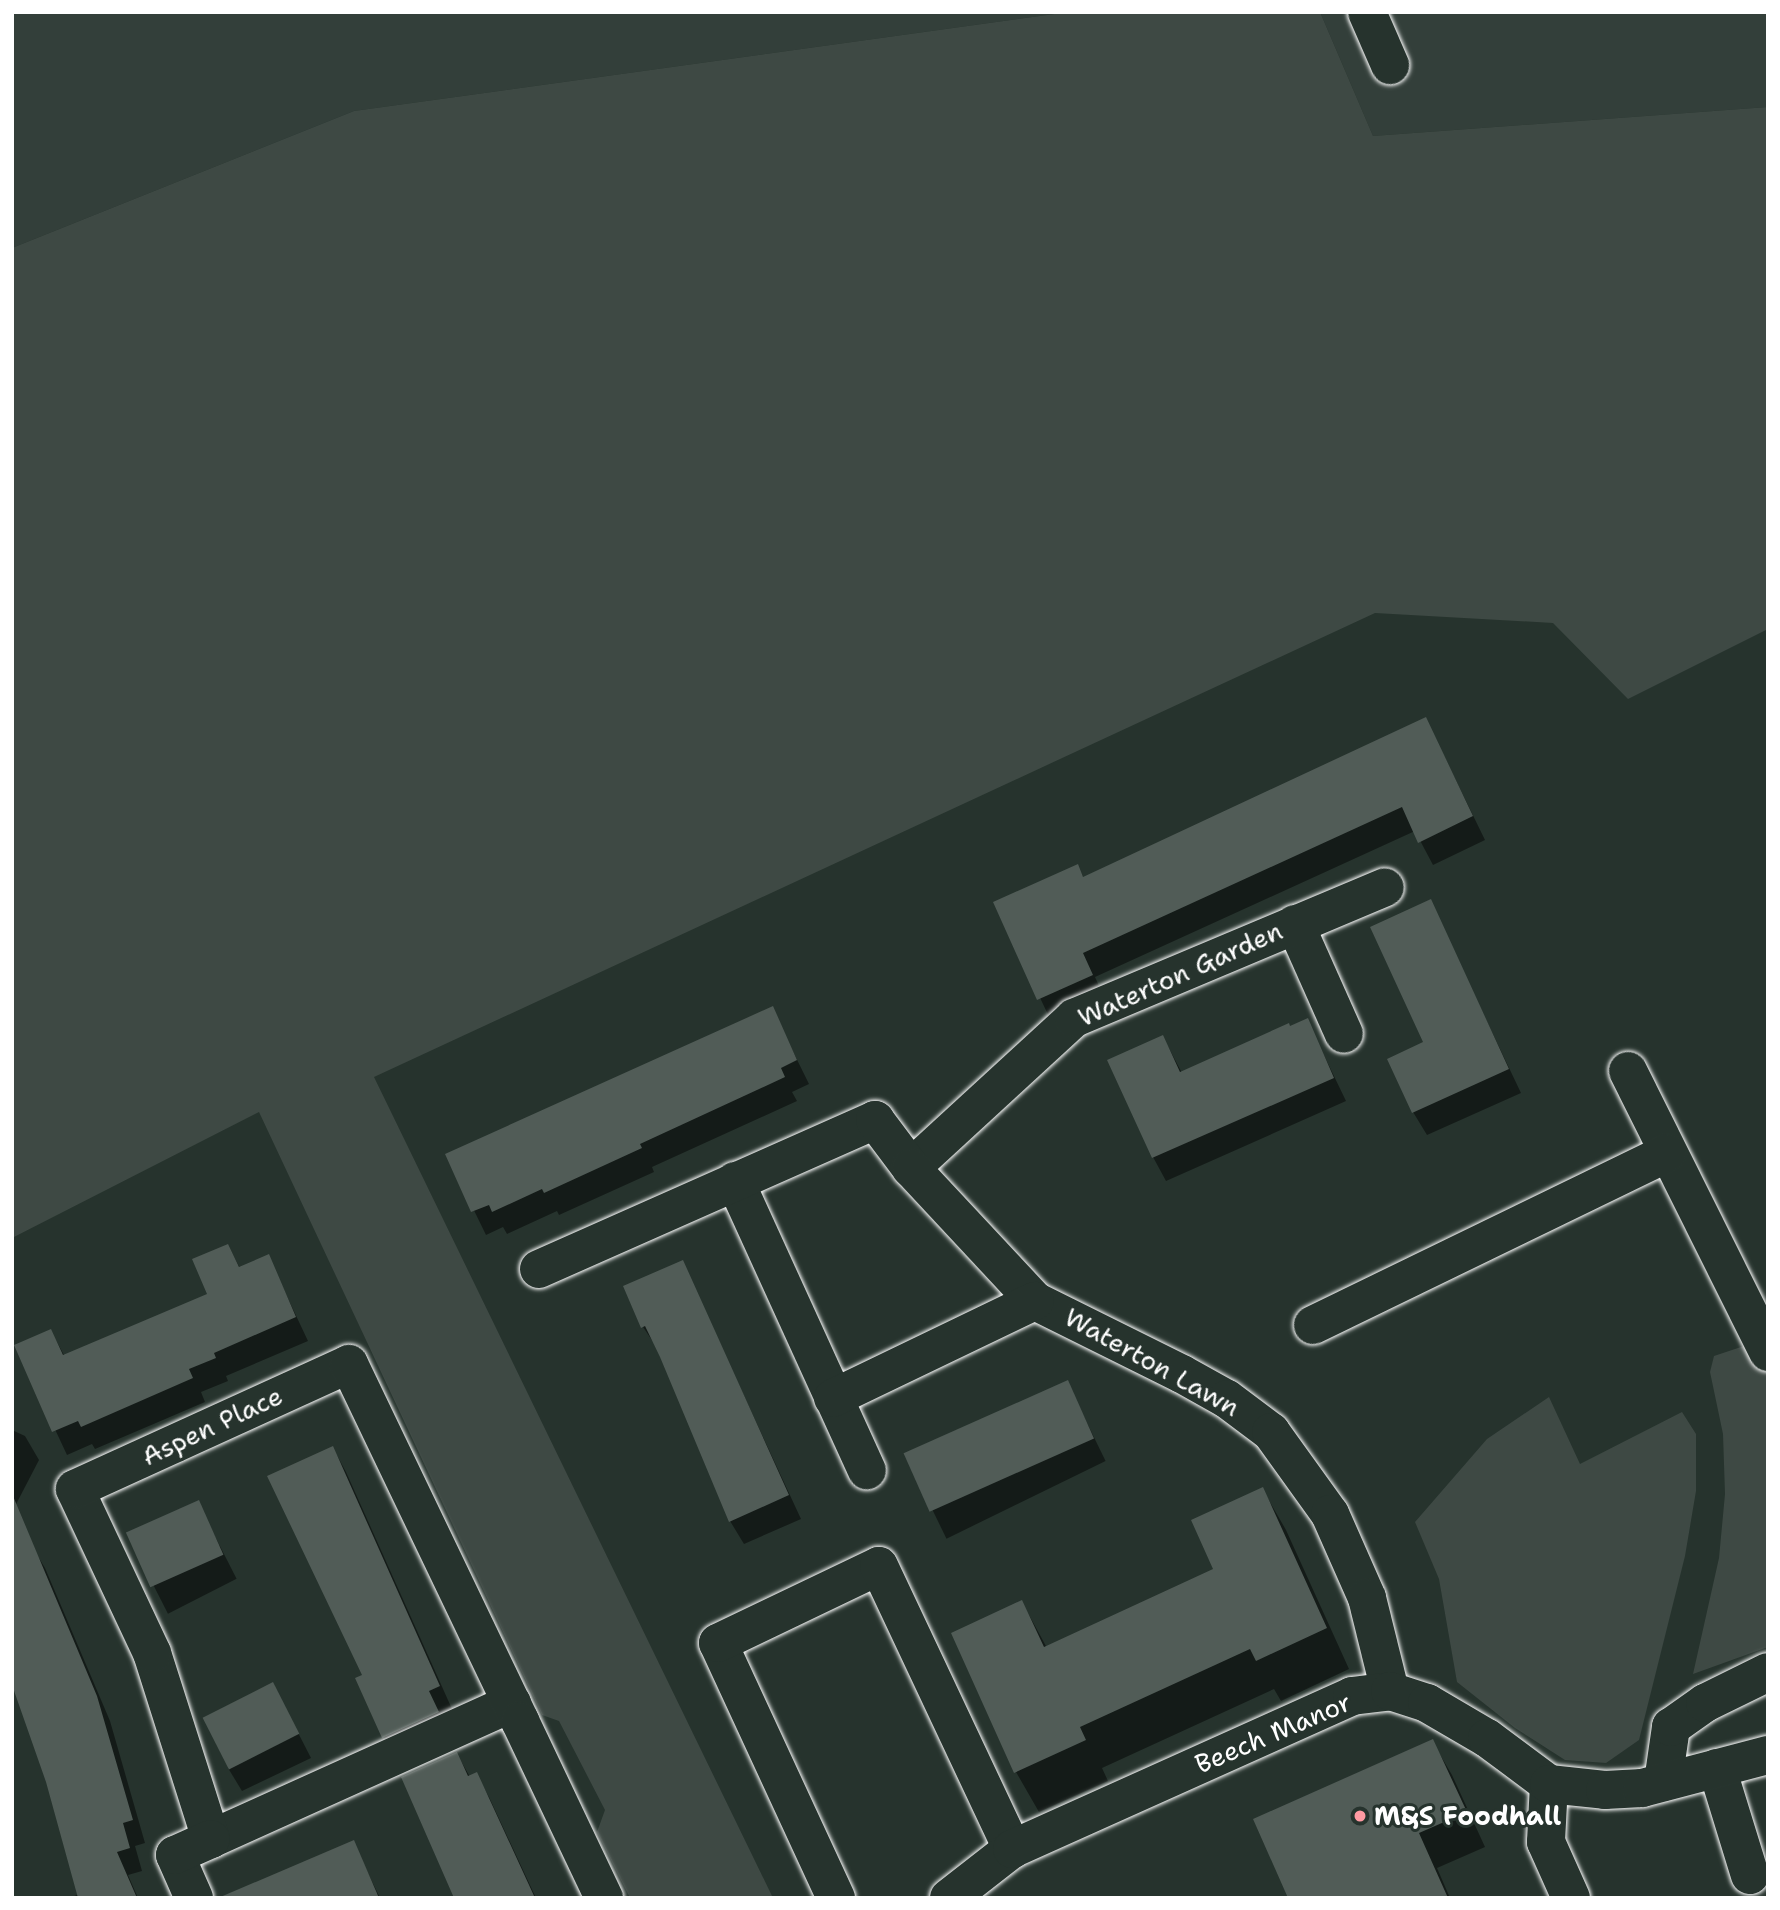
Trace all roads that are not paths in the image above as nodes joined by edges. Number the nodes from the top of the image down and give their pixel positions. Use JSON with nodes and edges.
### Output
{"nodes":[{"id":1,"x":1367,"y":12,"type":"edge"},
{"id":2,"x":1390,"y":65,"type":"dead end"},
{"id":3,"x":1385,"y":887,"type":"dead end"},
{"id":4,"x":1295,"y":924,"type":"junction"},
{"id":5,"x":1344,"y":1034,"type":"dead end"},
{"id":6,"x":1628,"y":1071,"type":"dead end"},
{"id":7,"x":1668,"y":1153,"type":"junction"},
{"id":8,"x":911,"y":1168,"type":"junction"},
{"id":9,"x":735,"y":1181,"type":"junction"},
{"id":10,"x":539,"y":1269,"type":"dead end"},
{"id":11,"x":1035,"y":1301,"type":"junction"},
{"id":12,"x":1313,"y":1325,"type":"dead end"},
{"id":13,"x":1768,"y":1352,"type":"edge"},
{"id":14,"x":833,"y":1398,"type":"junction"},
{"id":15,"x":867,"y":1470,"type":"dead end"},
{"id":16,"x":1768,"y":1672,"type":"edge"},
{"id":17,"x":1390,"y":1691,"type":"junction"},
{"id":18,"x":512,"y":1703,"type":"junction"},
{"id":19,"x":1768,"y":1755,"type":"edge"},
{"id":20,"x":1717,"y":1768,"type":"junction"},
{"id":21,"x":1662,"y":1782,"type":"junction"},
{"id":22,"x":1549,"y":1784,"type":"junction"},
{"id":23,"x":211,"y":1839,"type":"junction"},
{"id":24,"x":1012,"y":1849,"type":"junction"},
{"id":25,"x":1750,"y":1875,"type":"dead end"},
{"id":26,"x":194,"y":1898,"type":"edge"},
{"id":27,"x":604,"y":1898,"type":"edge"},
{"id":28,"x":836,"y":1898,"type":"edge"},
{"id":29,"x":949,"y":1898,"type":"edge"},
{"id":30,"x":1571,"y":1898,"type":"edge"}],
"edges":[{"from":1,"to":2,"type":"street"},
{"from":3,"to":4,"type":"street","name":"Waterton Garden"},
{"from":4,"to":5,"type":"street","name":"Waterton Garden"},
{"from":4,"to":8,"type":"street","name":"Waterton Garden"},
{"from":6,"to":7,"type":"street"},
{"from":7,"to":12,"type":"street"},
{"from":7,"to":13,"type":"street"},
{"from":8,"to":9,"type":"street","name":"Waterton Lawn"},
{"from":8,"to":11,"type":"street","name":"Waterton Lawn"},
{"from":9,"to":10,"type":"street","name":"Waterton Lawn"},
{"from":9,"to":14,"type":"street"},
{"from":11,"to":14,"type":"street","name":"Waterton Lawn"},
{"from":11,"to":17,"type":"street","name":"Waterton Lawn"},
{"from":14,"to":15,"type":"street"},
{"from":16,"to":21,"type":"street"},
{"from":17,"to":22,"type":"street","name":"Beech Manor"},
{"from":17,"to":24,"type":"street","name":"Beech Manor"},
{"from":18,"to":23,"type":"street"},
{"from":18,"to":23,"type":"street","name":"Aspen Place"},
{"from":18,"to":27,"type":"street","name":"Aspen Place"},
{"from":19,"to":20,"type":"street"},
{"from":20,"to":21,"type":"street"},
{"from":20,"to":25,"type":"street"},
{"from":21,"to":22,"type":"street"},
{"from":22,"to":30,"type":"street"},
{"from":23,"to":26,"type":"street"},
{"from":24,"to":28,"type":"street"},
{"from":24,"to":29,"type":"street","name":"Beech Manor"}]}
